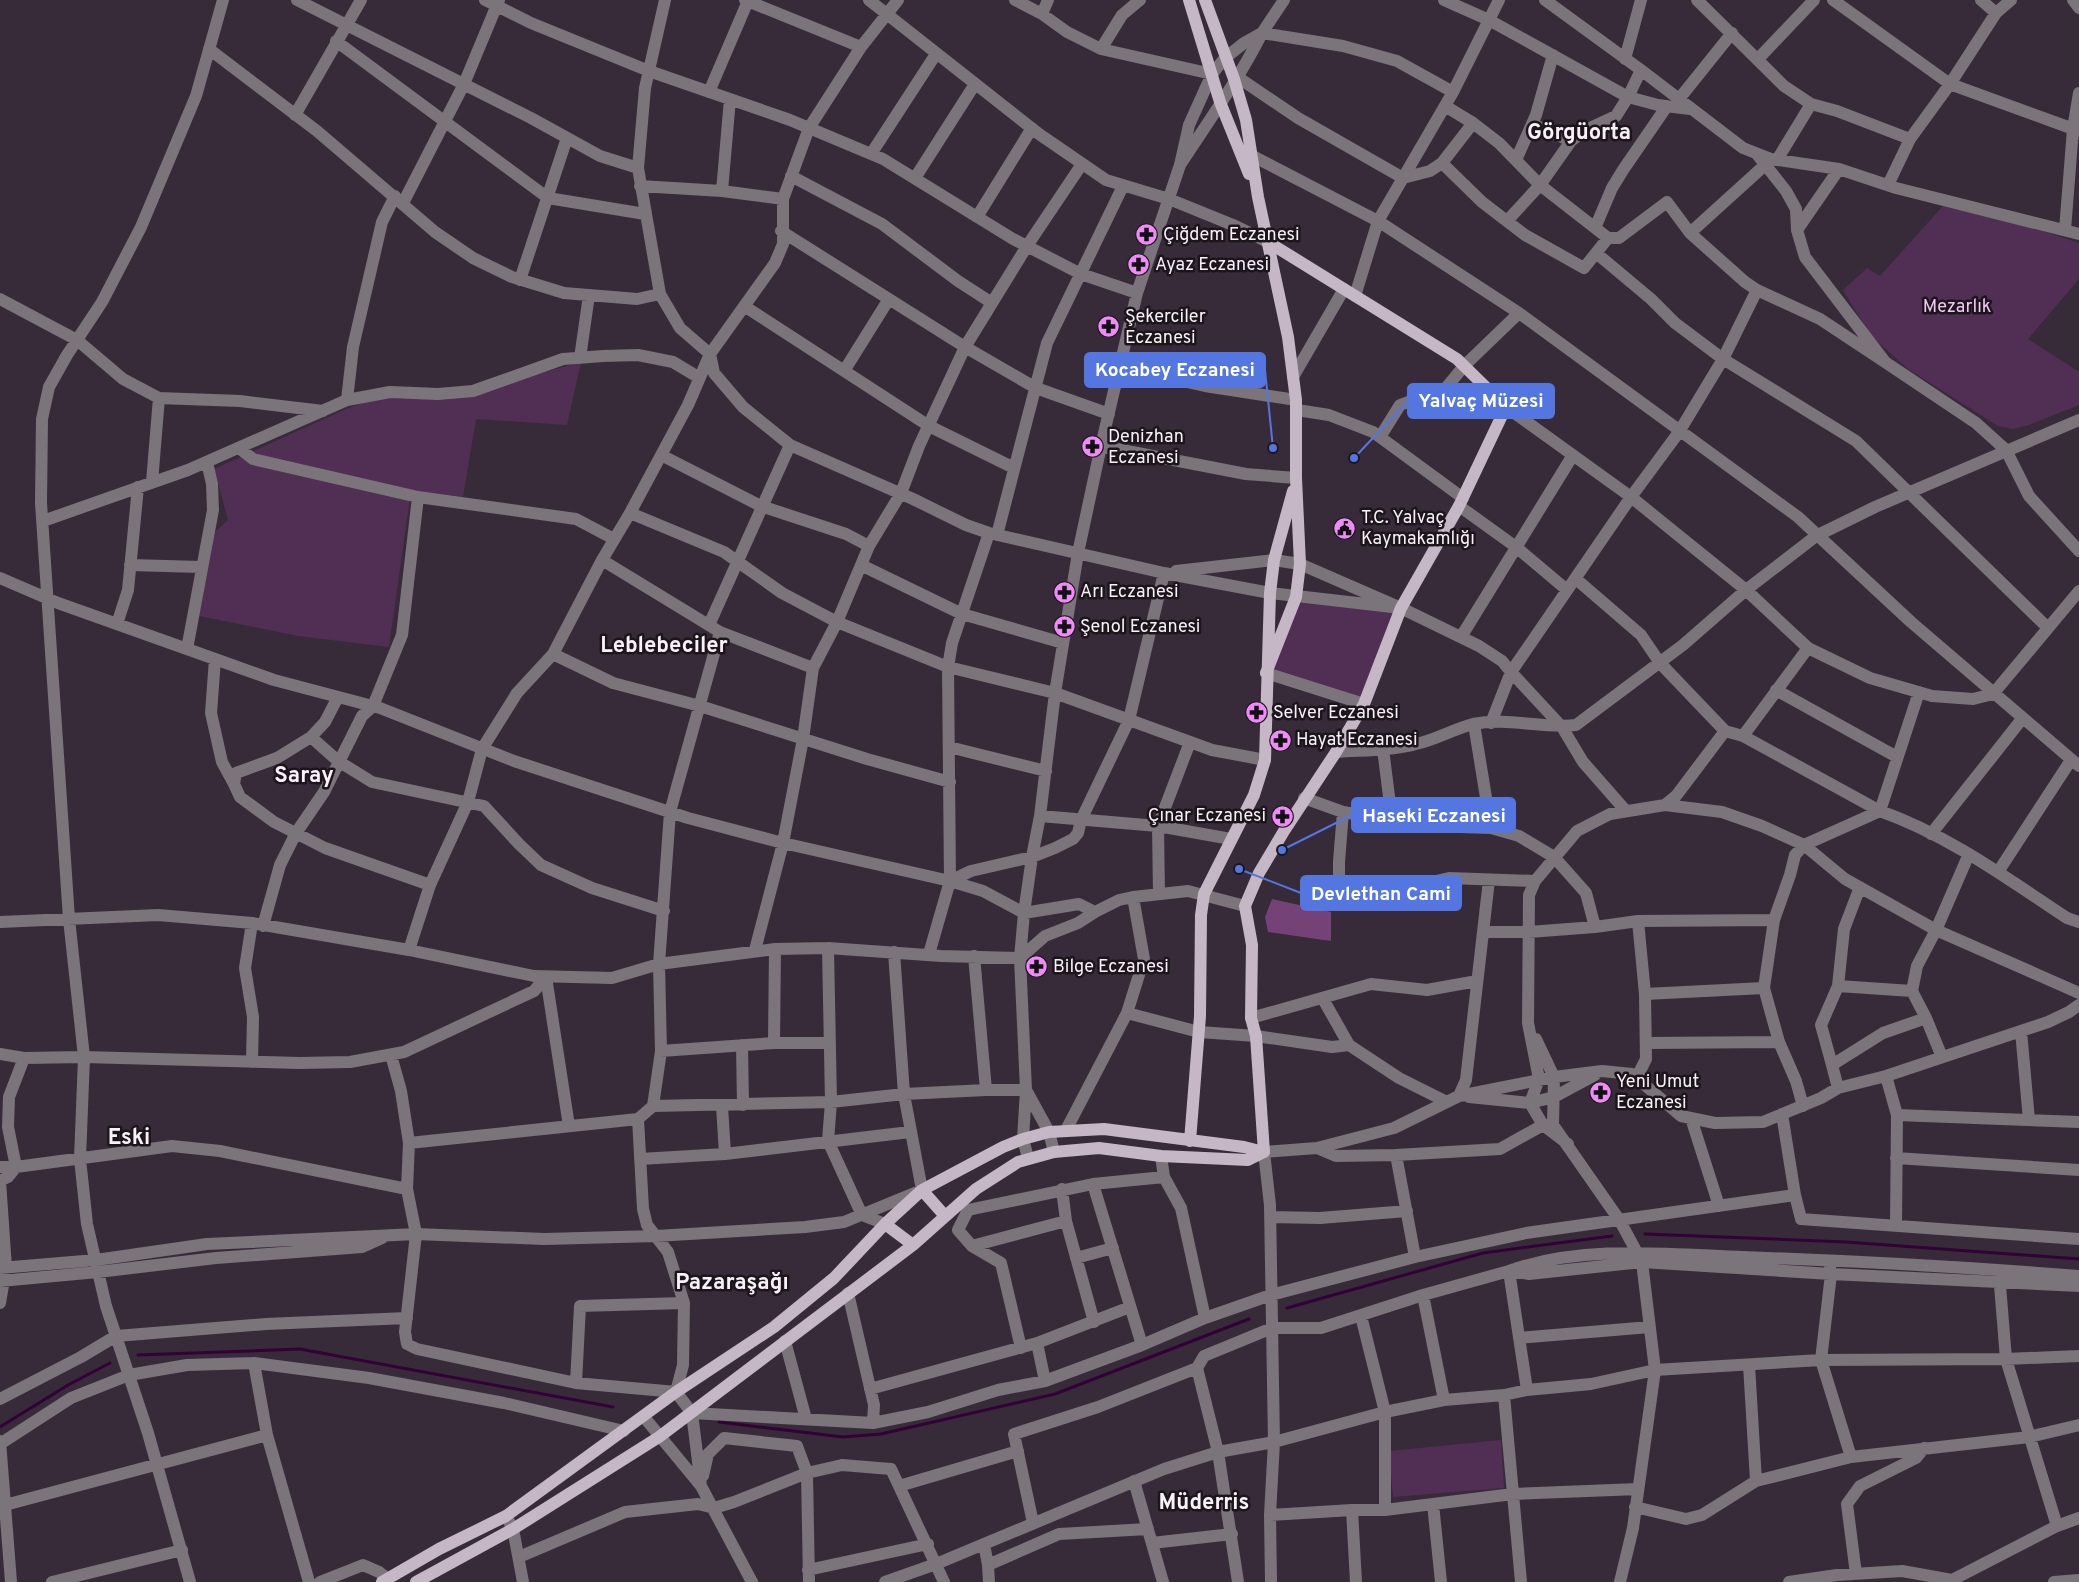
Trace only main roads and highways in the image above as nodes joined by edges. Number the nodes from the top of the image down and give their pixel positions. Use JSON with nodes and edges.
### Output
{"nodes":[{"id":1,"x":1189,"y":0,"type":"edge"},
{"id":2,"x":1205,"y":0,"type":"edge"},
{"id":3,"x":1258,"y":197,"type":"junction"},
{"id":4,"x":1268,"y":242,"type":"junction"},
{"id":5,"x":1296,"y":478,"type":"junction"},
{"id":6,"x":1266,"y":673,"type":"junction"},
{"id":7,"x":1190,"y":1141,"type":"junction"},
{"id":8,"x":1264,"y":1152,"type":"junction"},
{"id":9,"x":922,"y":1190,"type":"junction"},
{"id":10,"x":945,"y":1216,"type":"junction"},
{"id":11,"x":886,"y":1224,"type":"junction"},
{"id":12,"x":912,"y":1245,"type":"junction"},
{"id":13,"x":385,"y":1580,"type":"edge"},
{"id":14,"x":416,"y":1582,"type":"edge"}],
"edges":[{"from":1,"to":3,"type":"main road"},
{"from":2,"to":3,"type":"main road"},
{"from":3,"to":4,"type":"main road"},
{"from":4,"to":5,"type":"main road"},
{"from":4,"to":8,"type":"main road"},
{"from":5,"to":6,"type":"main road"},
{"from":5,"to":6,"type":"main road"},
{"from":6,"to":7,"type":"main road"},
{"from":7,"to":8,"type":"main road"},
{"from":7,"to":9,"type":"main road"},
{"from":8,"to":10,"type":"main road"},
{"from":9,"to":10,"type":"main road"},
{"from":9,"to":11,"type":"main road"},
{"from":10,"to":12,"type":"main road"},
{"from":11,"to":12,"type":"main road"},
{"from":11,"to":13,"type":"main road"},
{"from":12,"to":14,"type":"main road"}]}
